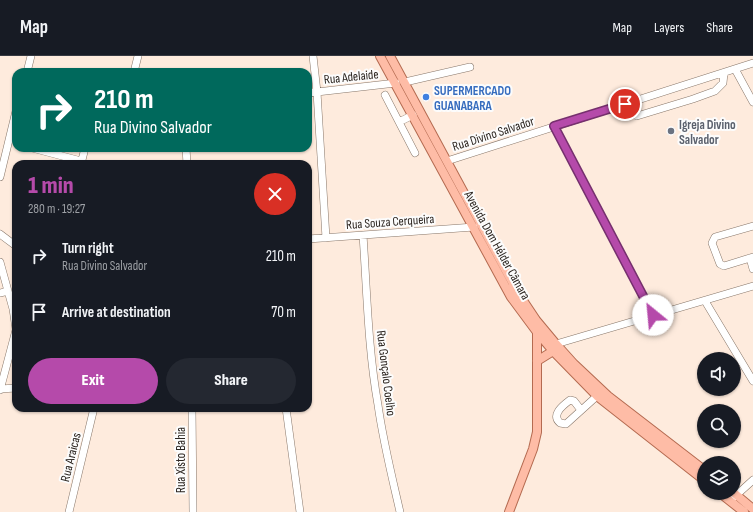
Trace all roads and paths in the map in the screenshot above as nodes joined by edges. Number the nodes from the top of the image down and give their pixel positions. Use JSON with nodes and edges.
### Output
{"nodes":[{"id":1,"x":31,"y":56,"type":"edge"},
{"id":2,"x":138,"y":56,"type":"edge"},
{"id":3,"x":312,"y":56,"type":"edge"},
{"id":4,"x":380,"y":56,"type":"edge"},
{"id":5,"x":390,"y":56,"type":"edge"},
{"id":6,"x":753,"y":63,"type":"edge"},
{"id":7,"x":470,"y":67,"type":"dead end"},
{"id":8,"x":28,"y":68,"type":"edge"},
{"id":9,"x":135,"y":68,"type":"edge"},
{"id":10,"x":735,"y":69,"type":"junction"},
{"id":11,"x":724,"y":73,"type":"junction"},
{"id":12,"x":405,"y":82,"type":"junction"},
{"id":13,"x":396,"y":83,"type":"junction"},
{"id":14,"x":317,"y":92,"type":"junction"},
{"id":15,"x":312,"y":93,"type":"edge"},
{"id":16,"x":385,"y":95,"type":"dead end"},
{"id":17,"x":753,"y":102,"type":"edge"},
{"id":18,"x":625,"y":104,"type":"junction"},
{"id":19,"x":413,"y":115,"type":"junction"},
{"id":20,"x":399,"y":122,"type":"junction"},
{"id":21,"x":554,"y":126,"type":"junction"},
{"id":22,"x":12,"y":143,"type":"edge"},
{"id":23,"x":45,"y":152,"type":"edge"},
{"id":24,"x":415,"y":153,"type":"dead end"},
{"id":25,"x":71,"y":160,"type":"edge"},
{"id":26,"x":447,"y":161,"type":"junction"},
{"id":27,"x":0,"y":177,"type":"edge"},
{"id":28,"x":753,"y":226,"type":"edge"},
{"id":29,"x":474,"y":227,"type":"junction"},
{"id":30,"x":0,"y":234,"type":"edge"},
{"id":31,"x":363,"y":235,"type":"junction"},
{"id":32,"x":326,"y":238,"type":"junction"},
{"id":33,"x":312,"y":239,"type":"edge"},
{"id":34,"x":12,"y":243,"type":"edge"},
{"id":35,"x":751,"y":258,"type":"edge"},
{"id":36,"x":0,"y":262,"type":"edge"},
{"id":37,"x":753,"y":268,"type":"edge"},
{"id":38,"x":753,"y":286,"type":"edge"},
{"id":39,"x":8,"y":291,"type":"junction"},
{"id":40,"x":0,"y":293,"type":"edge"},
{"id":41,"x":705,"y":301,"type":"junction"},
{"id":42,"x":12,"y":306,"type":"edge"},
{"id":43,"x":653,"y":315,"type":"junction"},
{"id":44,"x":536,"y":320,"type":"junction"},
{"id":45,"x":537,"y":332,"type":"junction"},
{"id":46,"x":12,"y":345,"type":"edge"},
{"id":47,"x":554,"y":347,"type":"junction"},
{"id":48,"x":537,"y":361,"type":"junction"},
{"id":49,"x":753,"y":381,"type":"edge"},
{"id":50,"x":12,"y":388,"type":"edge"},
{"id":51,"x":0,"y":389,"type":"edge"},
{"id":52,"x":597,"y":396,"type":"junction"},
{"id":53,"x":581,"y":410,"type":"dead end"},
{"id":54,"x":93,"y":412,"type":"edge"},
{"id":55,"x":192,"y":412,"type":"edge"},
{"id":56,"x":287,"y":412,"type":"edge"},
{"id":57,"x":697,"y":465,"type":"edge"},
{"id":58,"x":697,"y":475,"type":"edge"},
{"id":59,"x":753,"y":480,"type":"edge"},
{"id":60,"x":741,"y":489,"type":"edge"},
{"id":61,"x":741,"y":499,"type":"edge"},
{"id":62,"x":730,"y":501,"type":"edge"},
{"id":63,"x":753,"y":509,"type":"edge"},
{"id":64,"x":69,"y":512,"type":"edge"},
{"id":65,"x":193,"y":512,"type":"edge"},
{"id":66,"x":300,"y":512,"type":"edge"},
{"id":67,"x":400,"y":512,"type":"edge"},
{"id":68,"x":509,"y":512,"type":"edge"},
{"id":69,"x":744,"y":512,"type":"edge"}],
"edges":[{"from":1,"to":8,"type":"street"},
{"from":2,"to":9,"type":"street"},
{"from":3,"to":14,"type":"street"},
{"from":4,"to":13,"type":"main road","name":"Avenida Dom Hélder Câmara"},
{"from":5,"to":12,"type":"main road","name":"Avenida Dom Hélder Câmara"},
{"from":6,"to":10,"type":"street","name":"Rua Divino Salvador"},
{"from":7,"to":12,"type":"street"},
{"from":10,"to":11,"type":"street","name":"Rua Divino Salvador"},
{"from":10,"to":17,"type":"street"},
{"from":11,"to":18,"type":"street","name":"Rua Divino Salvador"},
{"from":11,"to":18,"type":"street"},
{"from":12,"to":26,"type":"main road","name":"Avenida Dom Hélder Câmara"},
{"from":13,"to":14,"type":"street","name":"Rua Adelaide"},
{"from":13,"to":19,"type":"main road","name":"Avenida Dom Hélder Câmara"},
{"from":14,"to":15,"type":"street","name":"Rua Adelaide"},
{"from":14,"to":32,"type":"street"},
{"from":16,"to":20,"type":"street"},
{"from":18,"to":21,"type":"street","name":"Rua Divino Salvador"},
{"from":19,"to":20,"type":"street"},
{"from":19,"to":29,"type":"main road","name":"Avenida Dom Hélder Câmara"},
{"from":20,"to":24,"type":"street"},
{"from":21,"to":26,"type":"street","name":"Rua Divino Salvador"},
{"from":21,"to":43,"type":"street"},
{"from":22,"to":27,"type":"street"},
{"from":23,"to":25,"type":"street"},
{"from":26,"to":44,"type":"main road","name":"Avenida Dom Hélder Câmara"},
{"from":28,"to":35,"type":"street"},
{"from":29,"to":31,"type":"street","name":"Rua Souza Cerqueira"},
{"from":29,"to":45,"type":"main road","name":"Avenida Dom Hélder Câmara"},
{"from":30,"to":34,"type":"street"},
{"from":31,"to":32,"type":"street","name":"Rua Souza Cerqueira"},
{"from":31,"to":67,"type":"street","name":"Rua Gonçalo Coelho"},
{"from":32,"to":33,"type":"street","name":"Rua Souza Cerqueira"},
{"from":35,"to":37,"type":"street"},
{"from":36,"to":39,"type":"street"},
{"from":38,"to":41,"type":"street"},
{"from":39,"to":40,"type":"street"},
{"from":39,"to":42,"type":"street"},
{"from":41,"to":43,"type":"street"},
{"from":41,"to":49,"type":"street"},
{"from":43,"to":47,"type":"street"},
{"from":44,"to":45,"type":"main road"},
{"from":44,"to":47,"type":"main road","name":"Avenida Dom Hélder Câmara"},
{"from":45,"to":47,"type":"main road","name":"Avenida Dom Hélder Câmara"},
{"from":45,"to":48,"type":"main road"},
{"from":46,"to":51,"type":"street"},
{"from":47,"to":48,"type":"main road"},
{"from":47,"to":52,"type":"main road","name":"Avenida Dom Hélder Câmara"},
{"from":47,"to":57,"type":"main road","name":"Avenida Dom Hélder Câmara"},
{"from":48,"to":68,"type":"main road"},
{"from":50,"to":51,"type":"street"},
{"from":52,"to":53,"type":"street"},
{"from":52,"to":58,"type":"main road","name":"Avenida Dom Hélder Câmara"},
{"from":54,"to":64,"type":"street","name":"Rua Araicas"},
{"from":55,"to":65,"type":"street","name":"Rua Xisto Bahia"},
{"from":56,"to":66,"type":"street"},
{"from":59,"to":60,"type":"street"},
{"from":61,"to":63,"type":"main road"},
{"from":62,"to":69,"type":"main road"}]}
